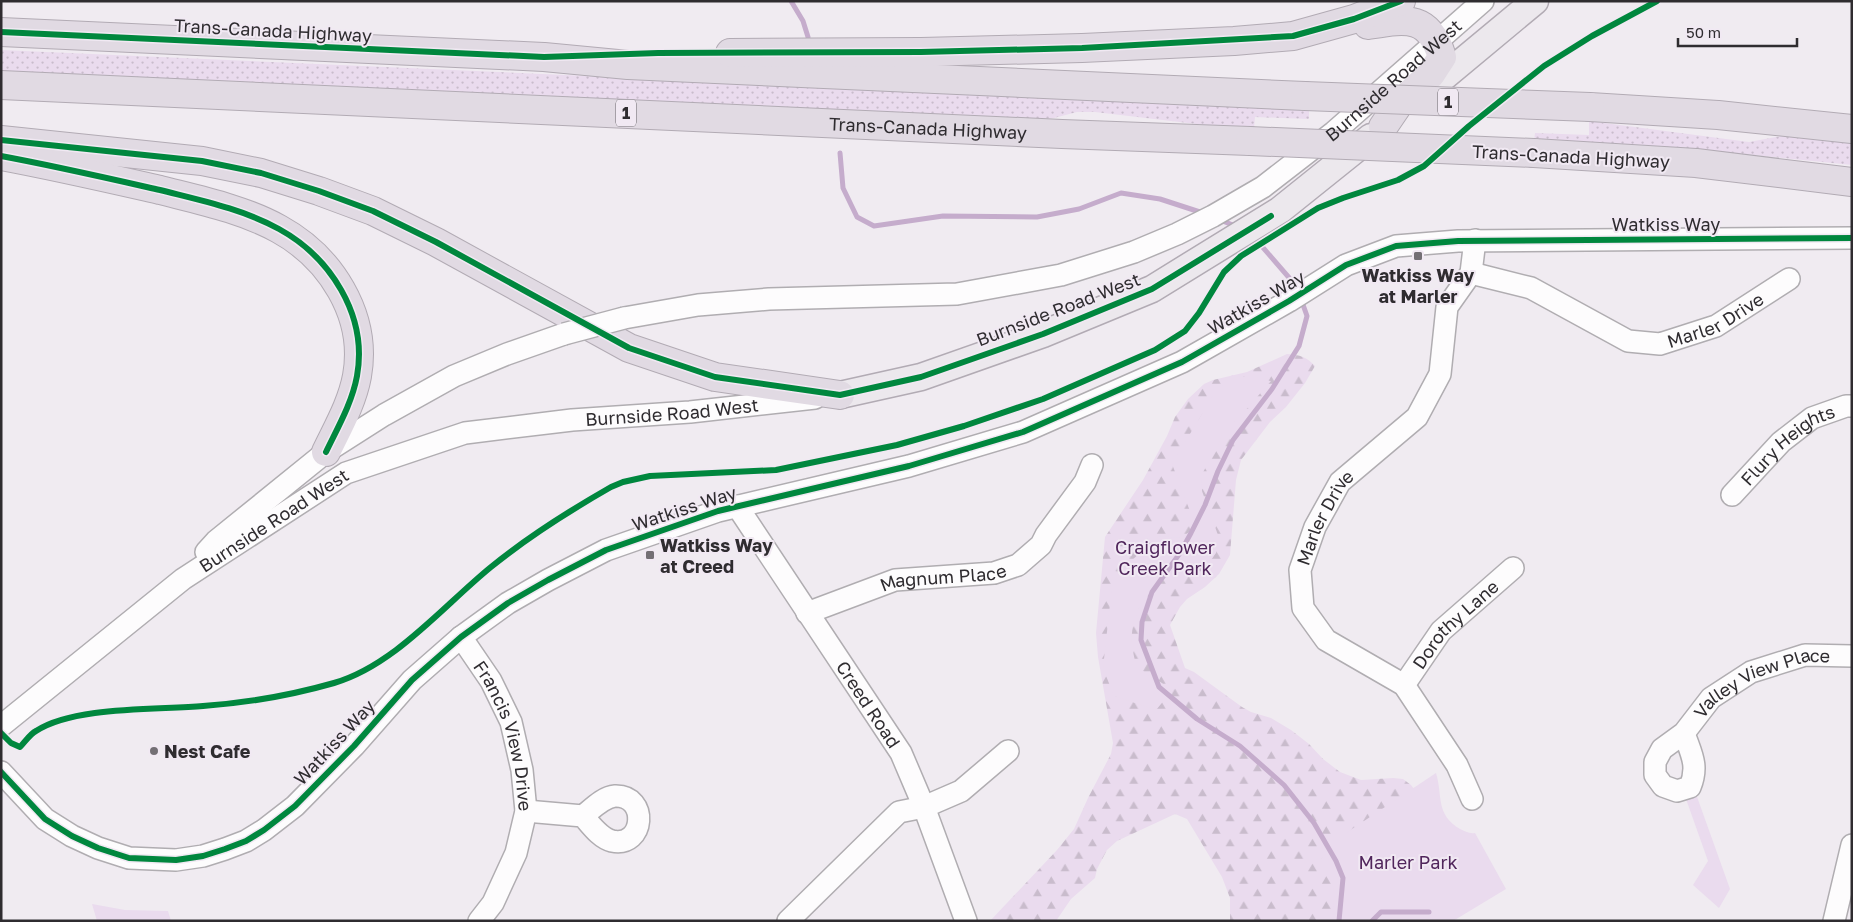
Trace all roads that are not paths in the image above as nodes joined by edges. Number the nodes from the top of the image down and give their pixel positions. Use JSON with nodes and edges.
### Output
{"nodes":[{"id":1,"x":1400,"y":1,"type":"edge"},
{"id":2,"x":1483,"y":1,"type":"edge"},
{"id":3,"x":1535,"y":1,"type":"edge"},
{"id":4,"x":1,"y":32,"type":"edge"},
{"id":5,"x":1293,"y":36,"type":"junction"},
{"id":6,"x":1437,"y":40,"type":"junction"},
{"id":7,"x":544,"y":57,"type":"junction"},
{"id":8,"x":1,"y":85,"type":"edge"},
{"id":9,"x":1383,"y":127,"type":"junction"},
{"id":10,"x":1852,"y":129,"type":"edge"},
{"id":11,"x":1,"y":140,"type":"edge"},
{"id":12,"x":1,"y":156,"type":"edge"},
{"id":13,"x":1852,"y":182,"type":"edge"},
{"id":14,"x":1852,"y":238,"type":"edge"},
{"id":15,"x":1475,"y":240,"type":"junction"},
{"id":16,"x":1471,"y":272,"type":"junction"},
{"id":17,"x":1789,"y":279,"type":"dead end"},
{"id":18,"x":840,"y":395,"type":"junction"},
{"id":19,"x":1852,"y":406,"type":"edge"},
{"id":20,"x":326,"y":452,"type":"junction"},
{"id":21,"x":1092,"y":465,"type":"dead end"},
{"id":22,"x":1732,"y":495,"type":"dead end"},
{"id":23,"x":736,"y":506,"type":"junction"},
{"id":24,"x":1513,"y":568,"type":"dead end"},
{"id":25,"x":183,"y":579,"type":"junction"},
{"id":26,"x":807,"y":613,"type":"junction"},
{"id":27,"x":461,"y":637,"type":"junction"},
{"id":28,"x":1852,"y":656,"type":"edge"},
{"id":29,"x":1404,"y":685,"type":"junction"},
{"id":30,"x":1,"y":726,"type":"edge"},
{"id":31,"x":1684,"y":733,"type":"dead end"},
{"id":32,"x":1008,"y":751,"type":"dead end"},
{"id":33,"x":1,"y":772,"type":"edge"},
{"id":34,"x":1472,"y":798,"type":"dead end"},
{"id":35,"x":924,"y":807,"type":"junction"},
{"id":36,"x":526,"y":811,"type":"junction"},
{"id":37,"x":583,"y":816,"type":"dead end"},
{"id":38,"x":1852,"y":844,"type":"edge"},
{"id":39,"x":479,"y":921,"type":"edge"},
{"id":40,"x":788,"y":921,"type":"edge"},
{"id":41,"x":966,"y":921,"type":"edge"},
{"id":42,"x":1834,"y":921,"type":"edge"}],
"edges":[{"from":1,"to":5,"type":"highway"},
{"from":2,"to":6,"type":"street","name":"Burnside Road West"},
{"from":3,"to":9,"type":"main road","name":"Burnside Road West"},
{"from":4,"to":7,"type":"highway","name":"Trans-Canada Highway","number":"1"},
{"from":5,"to":6,"type":"highway"},
{"from":5,"to":7,"type":"highway"},
{"from":6,"to":9,"type":"highway"},
{"from":6,"to":20,"type":"street","name":"Burnside Road West","bridge":true},
{"from":7,"to":10,"type":"highway","name":"Trans-Canada Highway","number":"1","bridge":true},
{"from":8,"to":13,"type":"highway","name":"Trans-Canada Highway","number":"1","bridge":true},
{"from":9,"to":18,"type":"main road","name":"Burnside Road West"},
{"from":11,"to":18,"type":"highway"},
{"from":12,"to":20,"type":"highway"},
{"from":14,"to":15,"type":"street","name":"Watkiss Way"},
{"from":15,"to":16,"type":"street","name":"Marler Drive"},
{"from":15,"to":23,"type":"street","name":"Watkiss Way"},
{"from":16,"to":17,"type":"street","name":"Marler Drive"},
{"from":16,"to":29,"type":"street","name":"Marler Drive"},
{"from":18,"to":25,"type":"street","name":"Burnside Road West"},
{"from":19,"to":22,"type":"street","name":"Flury Heights"},
{"from":20,"to":25,"type":"street","name":"Burnside Road West"},
{"from":21,"to":26,"type":"street","name":"Magnum Place"},
{"from":23,"to":26,"type":"street","name":"Creed Road"},
{"from":23,"to":27,"type":"street","name":"Watkiss Way"},
{"from":24,"to":29,"type":"street","name":"Dorothy Lane"},
{"from":25,"to":30,"type":"street","name":"Burnside Road West"},
{"from":26,"to":35,"type":"street","name":"Creed Road"},
{"from":27,"to":33,"type":"street","name":"Watkiss Way"},
{"from":27,"to":36,"type":"street","name":"Francis View Drive"},
{"from":28,"to":31,"type":"street","name":"Valley View Place"},
{"from":29,"to":34,"type":"street","name":"Marler Drive"},
{"from":32,"to":35,"type":"street"},
{"from":35,"to":40,"type":"street"},
{"from":35,"to":41,"type":"street","name":"Creed Road"},
{"from":36,"to":37,"type":"street"},
{"from":36,"to":39,"type":"street","name":"Francis View Drive"},
{"from":38,"to":42,"type":"street"}]}
